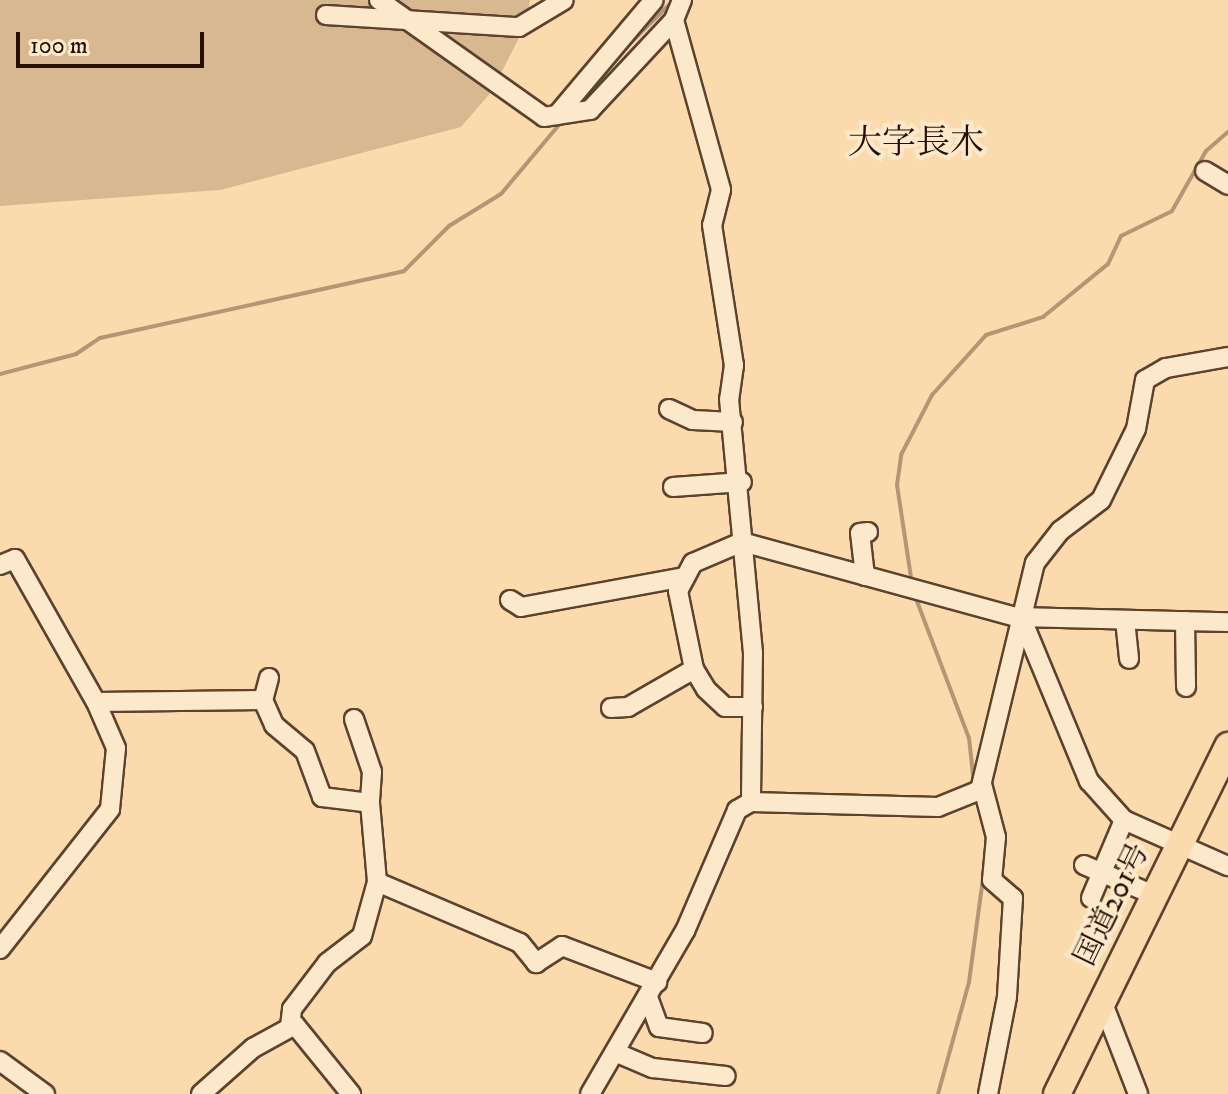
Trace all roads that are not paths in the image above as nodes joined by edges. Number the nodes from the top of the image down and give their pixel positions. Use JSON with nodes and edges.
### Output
{"nodes":[{"id":1,"x":379,"y":0,"type":"edge"},
{"id":2,"x":564,"y":0,"type":"edge"},
{"id":3,"x":654,"y":0,"type":"edge"},
{"id":4,"x":683,"y":6,"type":"edge"},
{"id":5,"x":326,"y":15,"type":"dead end"},
{"id":6,"x":414,"y":22,"type":"junction"},
{"id":7,"x":557,"y":115,"type":"junction"},
{"id":8,"x":1205,"y":171,"type":"dead end"},
{"id":9,"x":1228,"y":185,"type":"edge"},
{"id":10,"x":1228,"y":357,"type":"edge"},
{"id":11,"x":669,"y":409,"type":"dead end"},
{"id":12,"x":733,"y":422,"type":"junction"},
{"id":13,"x":742,"y":482,"type":"junction"},
{"id":14,"x":673,"y":487,"type":"dead end"},
{"id":15,"x":868,"y":532,"type":"dead end"},
{"id":16,"x":742,"y":542,"type":"junction"},
{"id":17,"x":0,"y":565,"type":"edge"},
{"id":18,"x":865,"y":576,"type":"junction"},
{"id":19,"x":685,"y":577,"type":"junction"},
{"id":20,"x":510,"y":600,"type":"dead end"},
{"id":21,"x":1019,"y":617,"type":"junction"},
{"id":22,"x":1125,"y":620,"type":"junction"},
{"id":23,"x":1185,"y":621,"type":"junction"},
{"id":24,"x":1228,"y":622,"type":"edge"},
{"id":25,"x":1129,"y":659,"type":"dead end"},
{"id":26,"x":694,"y":669,"type":"junction"},
{"id":27,"x":269,"y":678,"type":"dead end"},
{"id":28,"x":1186,"y":687,"type":"dead end"},
{"id":29,"x":263,"y":700,"type":"junction"},
{"id":30,"x":96,"y":702,"type":"junction"},
{"id":31,"x":753,"y":707,"type":"junction"},
{"id":32,"x":611,"y":708,"type":"dead end"},
{"id":33,"x":354,"y":719,"type":"dead end"},
{"id":34,"x":1227,"y":749,"type":"edge"},
{"id":35,"x":978,"y":790,"type":"junction"},
{"id":36,"x":751,"y":802,"type":"junction"},
{"id":37,"x":370,"y":803,"type":"junction"},
{"id":38,"x":1124,"y":820,"type":"junction"},
{"id":39,"x":1180,"y":842,"type":"junction"},
{"id":40,"x":1228,"y":866,"type":"edge"},
{"id":41,"x":1090,"y":868,"type":"junction"},
{"id":42,"x":377,"y":882,"type":"junction"},
{"id":43,"x":1154,"y":895,"type":"junction"},
{"id":44,"x":1091,"y":898,"type":"dead end"},
{"id":45,"x":0,"y":949,"type":"edge"},
{"id":46,"x":652,"y":990,"type":"junction"},
{"id":47,"x":1102,"y":1001,"type":"junction"},
{"id":48,"x":290,"y":1026,"type":"junction"},
{"id":49,"x":703,"y":1033,"type":"dead end"},
{"id":50,"x":617,"y":1053,"type":"junction"},
{"id":51,"x":0,"y":1061,"type":"edge"},
{"id":52,"x":726,"y":1076,"type":"dead end"},
{"id":53,"x":20,"y":1086,"type":"edge"},
{"id":54,"x":1057,"y":1090,"type":"edge"},
{"id":55,"x":45,"y":1094,"type":"edge"},
{"id":56,"x":201,"y":1094,"type":"edge"},
{"id":57,"x":351,"y":1094,"type":"edge"},
{"id":58,"x":590,"y":1094,"type":"edge"},
{"id":59,"x":988,"y":1094,"type":"edge"},
{"id":60,"x":1138,"y":1094,"type":"edge"}],
"edges":[{"from":1,"to":6,"type":"street"},
{"from":2,"to":6,"type":"street"},
{"from":3,"to":7,"type":"street"},
{"from":4,"to":7,"type":"street"},
{"from":4,"to":12,"type":"street"},
{"from":5,"to":6,"type":"street"},
{"from":6,"to":7,"type":"street"},
{"from":8,"to":9,"type":"street"},
{"from":10,"to":21,"type":"street"},
{"from":11,"to":12,"type":"street"},
{"from":12,"to":13,"type":"street"},
{"from":13,"to":14,"type":"street"},
{"from":13,"to":16,"type":"street"},
{"from":15,"to":18,"type":"street"},
{"from":16,"to":18,"type":"street"},
{"from":16,"to":19,"type":"street"},
{"from":16,"to":31,"type":"street"},
{"from":17,"to":30,"type":"street"},
{"from":18,"to":21,"type":"street"},
{"from":19,"to":20,"type":"street"},
{"from":19,"to":26,"type":"street"},
{"from":21,"to":22,"type":"street"},
{"from":21,"to":35,"type":"street"},
{"from":21,"to":38,"type":"street"},
{"from":22,"to":23,"type":"street"},
{"from":22,"to":25,"type":"street"},
{"from":23,"to":24,"type":"street"},
{"from":23,"to":28,"type":"street"},
{"from":26,"to":31,"type":"street"},
{"from":26,"to":32,"type":"street"},
{"from":27,"to":29,"type":"street"},
{"from":29,"to":30,"type":"street"},
{"from":29,"to":37,"type":"street"},
{"from":30,"to":45,"type":"street"},
{"from":31,"to":36,"type":"street"},
{"from":33,"to":37,"type":"street"},
{"from":34,"to":39,"type":"highway","name":"国道201号"},
{"from":35,"to":36,"type":"street"},
{"from":35,"to":59,"type":"street"},
{"from":36,"to":46,"type":"street"},
{"from":37,"to":42,"type":"street"},
{"from":38,"to":39,"type":"street"},
{"from":38,"to":41,"type":"street"},
{"from":39,"to":40,"type":"street"},
{"from":39,"to":43,"type":"highway","name":"国道201号"},
{"from":41,"to":43,"type":"street"},
{"from":41,"to":44,"type":"street"},
{"from":42,"to":46,"type":"street"},
{"from":42,"to":48,"type":"street"},
{"from":43,"to":47,"type":"highway","name":"国道201号"},
{"from":46,"to":49,"type":"street"},
{"from":46,"to":50,"type":"street"},
{"from":47,"to":54,"type":"highway","name":"国道201号"},
{"from":47,"to":60,"type":"street"},
{"from":48,"to":56,"type":"street"},
{"from":48,"to":57,"type":"street"},
{"from":50,"to":52,"type":"street"},
{"from":50,"to":58,"type":"street"},
{"from":51,"to":53,"type":"street"},
{"from":53,"to":55,"type":"street"}]}
